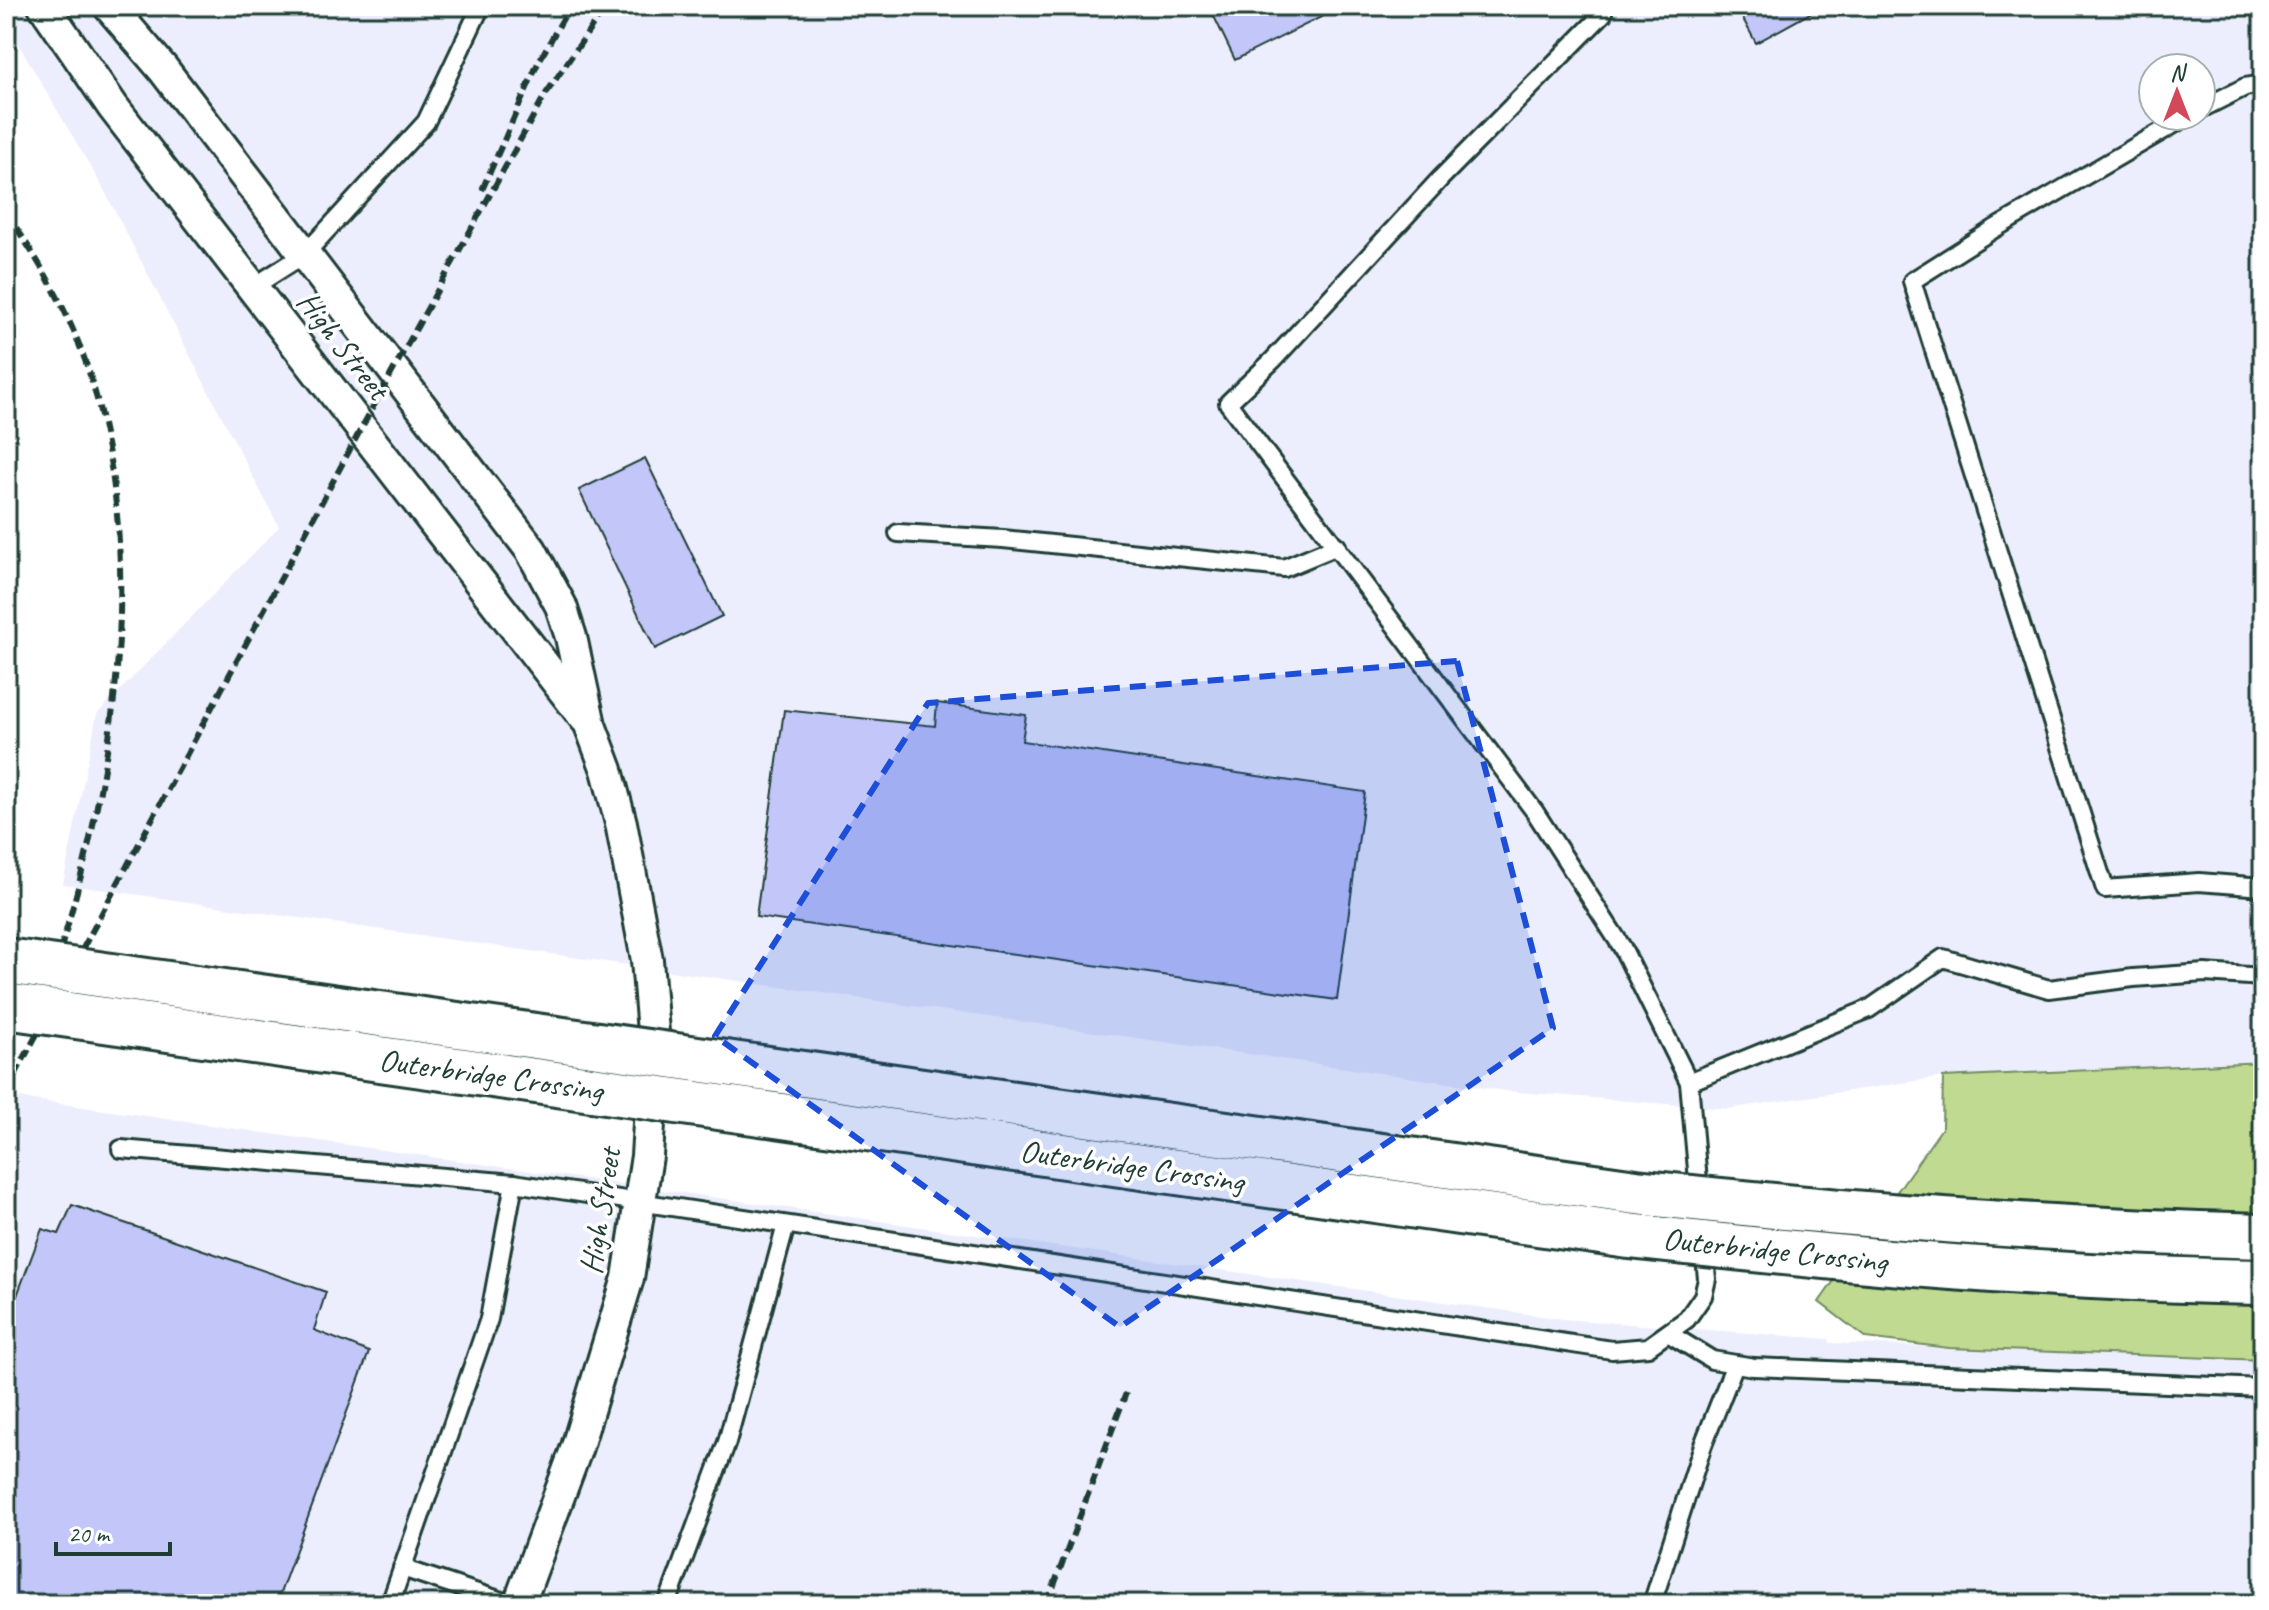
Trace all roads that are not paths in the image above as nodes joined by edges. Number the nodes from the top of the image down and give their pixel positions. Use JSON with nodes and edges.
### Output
{"nodes":[{"id":1,"x":44,"y":6,"type":"edge"},
{"id":2,"x":109,"y":6,"type":"edge"},
{"id":3,"x":481,"y":6,"type":"edge"},
{"id":4,"x":1603,"y":14,"type":"dead end"},
{"id":5,"x":2263,"y":84,"type":"edge"},
{"id":6,"x":2217,"y":101,"type":"edge"},
{"id":7,"x":2161,"y":132,"type":"edge"},
{"id":8,"x":305,"y":254,"type":"junction"},
{"id":9,"x":253,"y":287,"type":"junction"},
{"id":10,"x":898,"y":533,"type":"dead end"},
{"id":11,"x":1337,"y":546,"type":"junction"},
{"id":12,"x":590,"y":725,"type":"junction"},
{"id":13,"x":2263,"y":887,"type":"edge"},
{"id":14,"x":6,"y":961,"type":"edge"},
{"id":15,"x":2263,"y":977,"type":"edge"},
{"id":16,"x":6,"y":1006,"type":"edge"},
{"id":17,"x":1689,"y":1082,"type":"junction"},
{"id":18,"x":121,"y":1149,"type":"dead end"},
{"id":19,"x":514,"y":1183,"type":"junction"},
{"id":20,"x":641,"y":1203,"type":"junction"},
{"id":21,"x":786,"y":1225,"type":"junction"},
{"id":22,"x":2263,"y":1236,"type":"edge"},
{"id":23,"x":2263,"y":1282,"type":"edge"},
{"id":24,"x":1668,"y":1333,"type":"junction"},
{"id":25,"x":1735,"y":1364,"type":"junction"},
{"id":26,"x":2263,"y":1388,"type":"edge"},
{"id":27,"x":402,"y":1568,"type":"junction"},
{"id":28,"x":390,"y":1604,"type":"edge"},
{"id":29,"x":511,"y":1604,"type":"edge"},
{"id":30,"x":519,"y":1604,"type":"edge"},
{"id":31,"x":667,"y":1604,"type":"edge"},
{"id":32,"x":1652,"y":1604,"type":"edge"}],
"edges":[{"from":1,"to":9,"type":"street","name":"High Street"},
{"from":2,"to":8,"type":"street","name":"High Street"},
{"from":3,"to":8,"type":"lane"},
{"from":4,"to":11,"type":"lane"},
{"from":5,"to":6,"type":"lane"},
{"from":7,"to":13,"type":"lane"},
{"from":8,"to":9,"type":"lane"},
{"from":8,"to":12,"type":"street","name":"High Street"},
{"from":9,"to":12,"type":"street","name":"High Street"},
{"from":10,"to":11,"type":"lane"},
{"from":11,"to":17,"type":"lane"},
{"from":12,"to":20,"type":"street","name":"High Street"},
{"from":14,"to":22,"type":"highway","name":"Outerbridge Crossing","bridge":true},
{"from":15,"to":17,"type":"lane"},
{"from":16,"to":23,"type":"highway","name":"Outerbridge Crossing","bridge":true},
{"from":17,"to":24,"type":"lane"},
{"from":18,"to":19,"type":"lane"},
{"from":19,"to":20,"type":"lane"},
{"from":19,"to":27,"type":"lane"},
{"from":20,"to":21,"type":"lane"},
{"from":20,"to":30,"type":"street","name":"High Street"},
{"from":21,"to":24,"type":"lane"},
{"from":21,"to":31,"type":"lane"},
{"from":24,"to":25,"type":"lane"},
{"from":25,"to":26,"type":"lane"},
{"from":25,"to":32,"type":"lane"},
{"from":27,"to":28,"type":"lane"},
{"from":27,"to":29,"type":"lane"}]}
